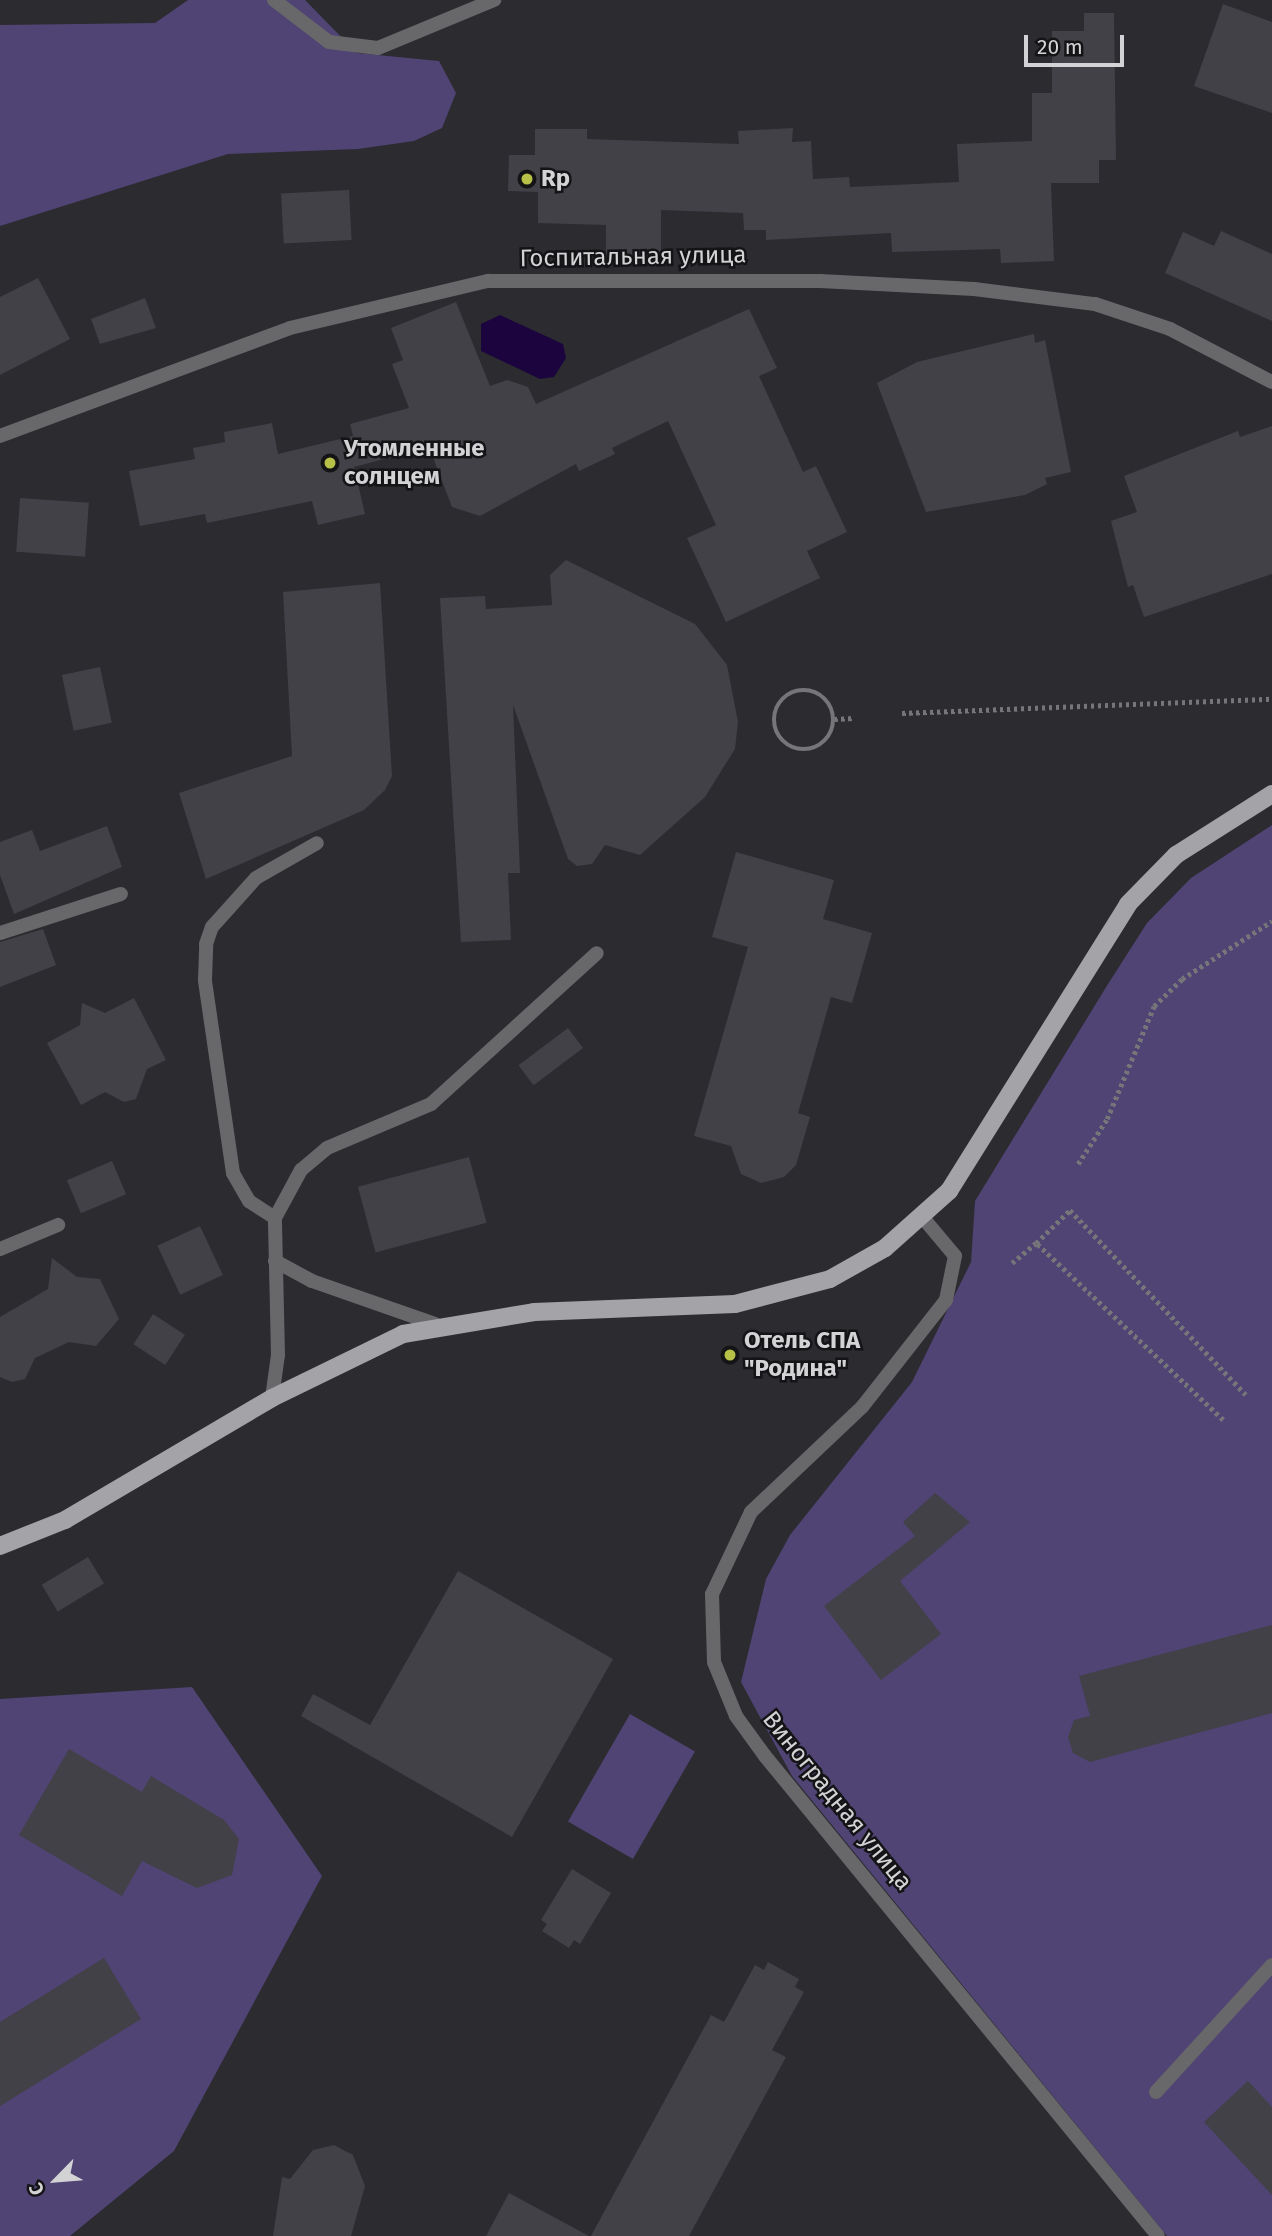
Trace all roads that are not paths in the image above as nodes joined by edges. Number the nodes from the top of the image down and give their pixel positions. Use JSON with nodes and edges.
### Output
{"nodes":[{"id":1,"x":274,"y":0,"type":"edge"},
{"id":2,"x":494,"y":0,"type":"edge"},
{"id":3,"x":1272,"y":382,"type":"edge"},
{"id":4,"x":0,"y":436,"type":"edge"},
{"id":5,"x":1272,"y":794,"type":"edge"},
{"id":6,"x":317,"y":844,"type":"dead end"},
{"id":7,"x":121,"y":894,"type":"dead end"},
{"id":8,"x":0,"y":933,"type":"edge"},
{"id":9,"x":597,"y":953,"type":"dead end"},
{"id":10,"x":275,"y":1218,"type":"junction"},
{"id":11,"x":924,"y":1219,"type":"junction"},
{"id":12,"x":58,"y":1225,"type":"dead end"},
{"id":13,"x":0,"y":1249,"type":"edge"},
{"id":14,"x":275,"y":1261,"type":"junction"},
{"id":15,"x":435,"y":1324,"type":"junction"},
{"id":16,"x":272,"y":1398,"type":"junction"},
{"id":17,"x":0,"y":1546,"type":"edge"},
{"id":18,"x":1272,"y":1965,"type":"edge"},
{"id":19,"x":1156,"y":2092,"type":"dead end"},
{"id":20,"x":1158,"y":2236,"type":"edge"}],
"edges":[{"from":1,"to":2,"type":"street"},
{"from":3,"to":4,"type":"street","name":"Госпитальная улица"},
{"from":5,"to":11,"type":"main road"},
{"from":6,"to":10,"type":"street"},
{"from":7,"to":8,"type":"street"},
{"from":9,"to":10,"type":"street"},
{"from":10,"to":14,"type":"street"},
{"from":11,"to":15,"type":"main road"},
{"from":11,"to":20,"type":"street","name":"Виноградная улица"},
{"from":12,"to":13,"type":"street"},
{"from":14,"to":15,"type":"street"},
{"from":14,"to":16,"type":"street"},
{"from":15,"to":16,"type":"main road"},
{"from":16,"to":17,"type":"main road"},
{"from":18,"to":19,"type":"street"}]}
